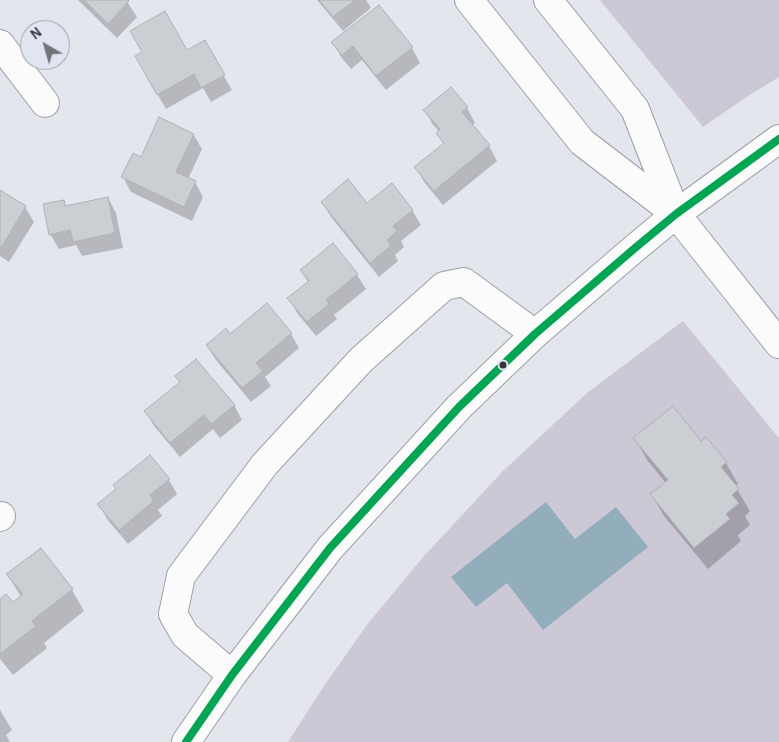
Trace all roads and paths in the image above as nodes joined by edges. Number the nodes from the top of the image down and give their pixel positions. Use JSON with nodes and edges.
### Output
{"nodes":[{"id":1,"x":469,"y":0,"type":"edge"},
{"id":2,"x":548,"y":0,"type":"edge"},
{"id":3,"x":0,"y":44,"type":"edge"},
{"id":4,"x":45,"y":103,"type":"dead end"},
{"id":5,"x":779,"y":139,"type":"edge"},
{"id":6,"x":676,"y":214,"type":"junction"},
{"id":7,"x":535,"y":334,"type":"junction"},
{"id":8,"x":779,"y":344,"type":"edge"},
{"id":9,"x":232,"y":676,"type":"junction"},
{"id":10,"x":186,"y":742,"type":"edge"}],
"edges":[{"from":1,"to":6,"type":"main road"},
{"from":2,"to":6,"type":"main road"},
{"from":3,"to":4,"type":"main road"},
{"from":5,"to":6,"type":"main road"},
{"from":6,"to":7,"type":"main road"},
{"from":6,"to":8,"type":"main road"},
{"from":7,"to":9,"type":"main road"},
{"from":7,"to":9,"type":"main road"},
{"from":9,"to":10,"type":"main road"}]}
